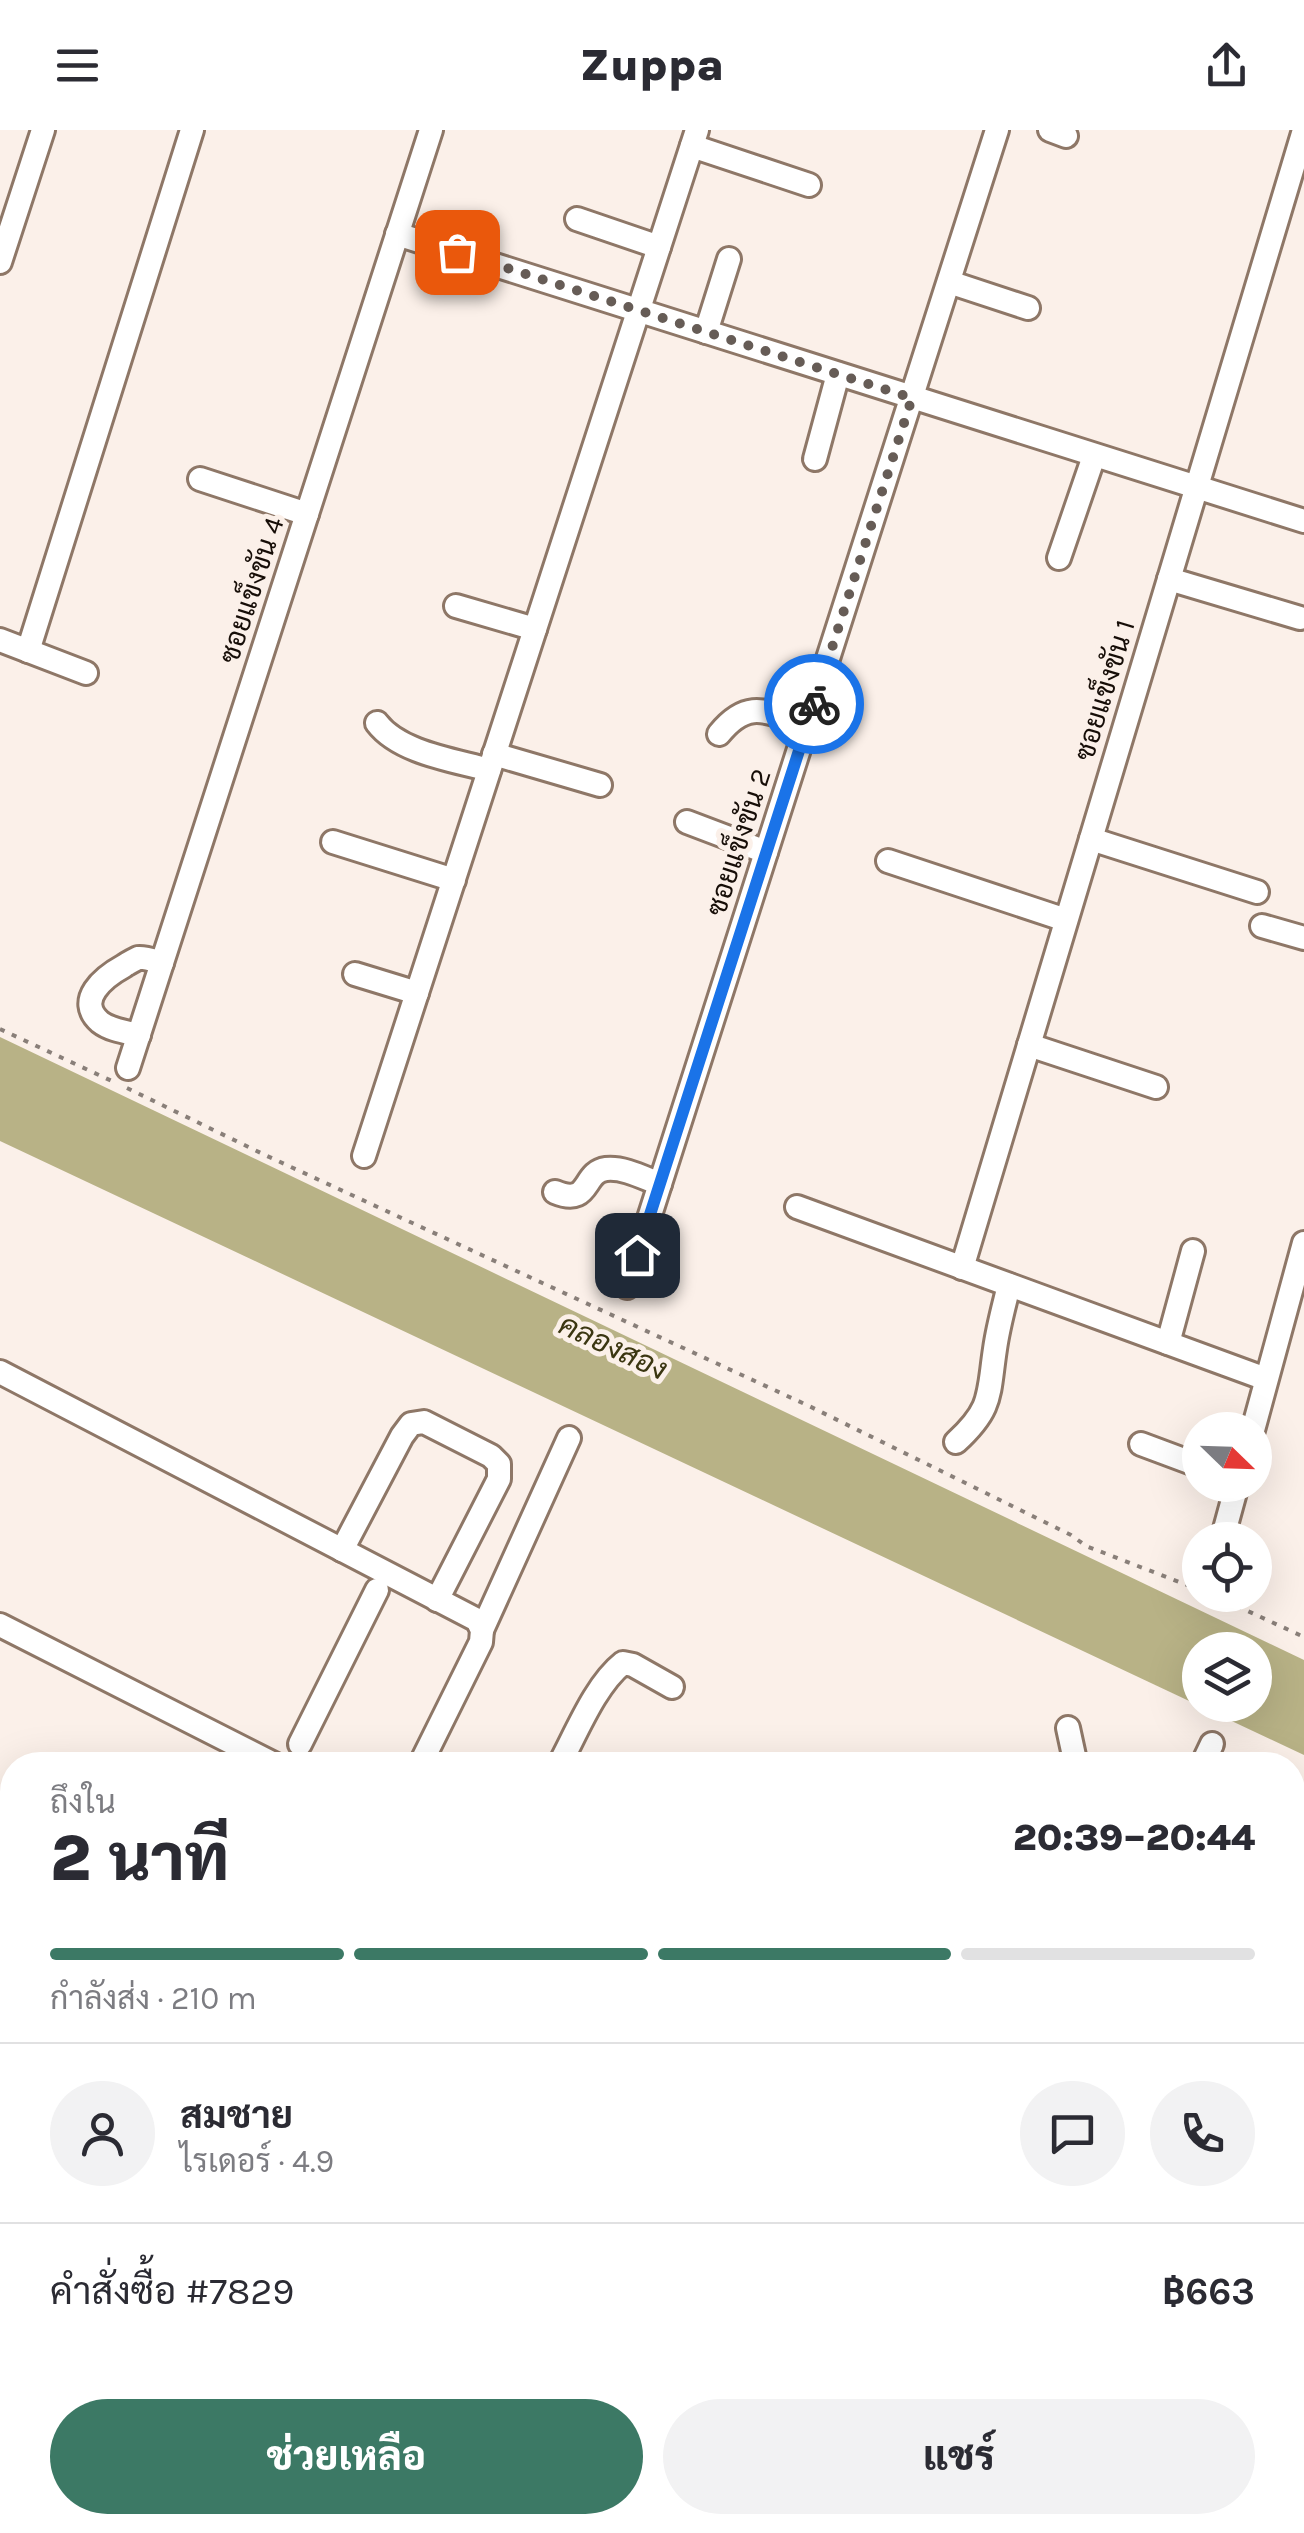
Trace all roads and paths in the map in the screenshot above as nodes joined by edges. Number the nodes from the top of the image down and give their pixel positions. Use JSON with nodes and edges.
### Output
{"nodes":[{"id":1,"x":42,"y":130,"type":"edge"},
{"id":2,"x":192,"y":130,"type":"edge"},
{"id":3,"x":431,"y":130,"type":"edge"},
{"id":4,"x":998,"y":130,"type":"edge"},
{"id":5,"x":1304,"y":130,"type":"edge"},
{"id":6,"x":694,"y":138,"type":"edge"},
{"id":7,"x":809,"y":185,"type":"dead end"},
{"id":8,"x":577,"y":219,"type":"dead end"},
{"id":9,"x":397,"y":234,"type":"junction"},
{"id":10,"x":659,"y":247,"type":"junction"},
{"id":11,"x":729,"y":260,"type":"dead end"},
{"id":12,"x":0,"y":262,"type":"edge"},
{"id":13,"x":949,"y":282,"type":"junction"},
{"id":14,"x":1028,"y":308,"type":"dead end"},
{"id":15,"x":638,"y":311,"type":"junction"},
{"id":16,"x":706,"y":332,"type":"junction"},
{"id":17,"x":838,"y":374,"type":"junction"},
{"id":18,"x":912,"y":398,"type":"junction"},
{"id":19,"x":1094,"y":456,"type":"junction"},
{"id":20,"x":815,"y":459,"type":"dead end"},
{"id":21,"x":200,"y":479,"type":"dead end"},
{"id":22,"x":1196,"y":488,"type":"junction"},
{"id":23,"x":307,"y":514,"type":"junction"},
{"id":24,"x":1304,"y":521,"type":"edge"},
{"id":25,"x":1059,"y":558,"type":"dead end"},
{"id":26,"x":1169,"y":579,"type":"junction"},
{"id":27,"x":456,"y":606,"type":"dead end"},
{"id":28,"x":1300,"y":618,"type":"dead end"},
{"id":29,"x":535,"y":629,"type":"junction"},
{"id":30,"x":0,"y":640,"type":"edge"},
{"id":31,"x":28,"y":650,"type":"junction"},
{"id":32,"x":86,"y":672,"type":"dead end"},
{"id":33,"x":377,"y":723,"type":"dead end"},
{"id":34,"x":807,"y":725,"type":"junction"},
{"id":35,"x":719,"y":734,"type":"dead end"},
{"id":36,"x":492,"y":762,"type":"junction"},
{"id":37,"x":600,"y":785,"type":"dead end"},
{"id":38,"x":687,"y":822,"type":"dead end"},
{"id":39,"x":1090,"y":839,"type":"junction"},
{"id":40,"x":333,"y":842,"type":"dead end"},
{"id":41,"x":766,"y":852,"type":"junction"},
{"id":42,"x":888,"y":861,"type":"dead end"},
{"id":43,"x":454,"y":880,"type":"junction"},
{"id":44,"x":1257,"y":892,"type":"dead end"},
{"id":45,"x":1066,"y":920,"type":"junction"},
{"id":46,"x":1262,"y":926,"type":"dead end"},
{"id":47,"x":1304,"y":938,"type":"edge"},
{"id":48,"x":162,"y":962,"type":"junction"},
{"id":49,"x":354,"y":974,"type":"dead end"},
{"id":50,"x":417,"y":992,"type":"junction"},
{"id":51,"x":0,"y":1029,"type":"edge"},
{"id":52,"x":139,"y":1035,"type":"junction"},
{"id":53,"x":1028,"y":1046,"type":"junction"},
{"id":54,"x":128,"y":1068,"type":"dead end"},
{"id":55,"x":1156,"y":1087,"type":"dead end"},
{"id":56,"x":364,"y":1156,"type":"dead end"},
{"id":57,"x":660,"y":1184,"type":"junction"},
{"id":58,"x":556,"y":1192,"type":"dead end"},
{"id":59,"x":797,"y":1207,"type":"dead end"},
{"id":60,"x":1304,"y":1243,"type":"edge"},
{"id":61,"x":1193,"y":1251,"type":"dead end"},
{"id":62,"x":962,"y":1268,"type":"junction"},
{"id":63,"x":1009,"y":1285,"type":"junction"},
{"id":64,"x":627,"y":1287,"type":"dead end"},
{"id":65,"x":1168,"y":1343,"type":"junction"},
{"id":66,"x":0,"y":1372,"type":"edge"},
{"id":67,"x":1266,"y":1379,"type":"junction"},
{"id":68,"x":1257,"y":1412,"type":"edge"},
{"id":69,"x":569,"y":1438,"type":"dead end"},
{"id":70,"x":956,"y":1442,"type":"dead end"},
{"id":71,"x":1141,"y":1444,"type":"dead end"},
{"id":72,"x":1182,"y":1459,"type":"edge"},
{"id":73,"x":347,"y":1553,"type":"junction"},
{"id":74,"x":1182,"y":1583,"type":"edge"},
{"id":75,"x":377,"y":1590,"type":"junction"},
{"id":76,"x":426,"y":1594,"type":"junction"},
{"id":77,"x":1250,"y":1612,"type":"edge"},
{"id":78,"x":0,"y":1625,"type":"edge"},
{"id":79,"x":482,"y":1630,"type":"junction"},
{"id":80,"x":1304,"y":1637,"type":"edge"},
{"id":81,"x":672,"y":1688,"type":"dead end"},
{"id":82,"x":1068,"y":1728,"type":"dead end"},
{"id":83,"x":300,"y":1744,"type":"dead end"},
{"id":84,"x":250,"y":1752,"type":"edge"},
{"id":85,"x":426,"y":1752,"type":"edge"},
{"id":86,"x":565,"y":1752,"type":"edge"},
{"id":87,"x":1073,"y":1752,"type":"edge"}],
"edges":[{"from":1,"to":12,"type":"street"},
{"from":2,"to":31,"type":"street"},
{"from":3,"to":9,"type":"street","name":"ซอยแข็งขัน 4"},
{"from":4,"to":13,"type":"street","name":"ซอยแข็งขัน 2"},
{"from":5,"to":22,"type":"street","name":"ซอยแข็งขัน 1"},
{"from":6,"to":7,"type":"street"},
{"from":6,"to":10,"type":"street"},
{"from":8,"to":10,"type":"street"},
{"from":9,"to":15,"type":"street"},
{"from":9,"to":23,"type":"street","name":"ซอยแข็งขัน 4"},
{"from":10,"to":15,"type":"street"},
{"from":11,"to":16,"type":"street"},
{"from":13,"to":14,"type":"street"},
{"from":13,"to":18,"type":"street","name":"ซอยแข็งขัน 2"},
{"from":15,"to":16,"type":"street"},
{"from":15,"to":29,"type":"street"},
{"from":16,"to":17,"type":"street"},
{"from":17,"to":18,"type":"street"},
{"from":17,"to":20,"type":"street"},
{"from":18,"to":19,"type":"street"},
{"from":18,"to":34,"type":"street","name":"ซอยแข็งขัน 2"},
{"from":19,"to":22,"type":"street"},
{"from":19,"to":25,"type":"street"},
{"from":21,"to":23,"type":"street"},
{"from":22,"to":24,"type":"street"},
{"from":22,"to":26,"type":"street","name":"ซอยแข็งขัน 1"},
{"from":23,"to":48,"type":"street","name":"ซอยแข็งขัน 4"},
{"from":26,"to":28,"type":"street"},
{"from":26,"to":39,"type":"street","name":"ซอยแข็งขัน 1"},
{"from":27,"to":29,"type":"street"},
{"from":29,"to":36,"type":"street"},
{"from":30,"to":31,"type":"street"},
{"from":31,"to":32,"type":"street"},
{"from":33,"to":36,"type":"street"},
{"from":34,"to":35,"type":"street"},
{"from":34,"to":41,"type":"street","name":"ซอยแข็งขัน 2"},
{"from":36,"to":37,"type":"street"},
{"from":36,"to":43,"type":"street"},
{"from":38,"to":41,"type":"street"},
{"from":39,"to":44,"type":"street"},
{"from":39,"to":45,"type":"street","name":"ซอยแข็งขัน 1"},
{"from":40,"to":43,"type":"street"},
{"from":41,"to":57,"type":"street","name":"ซอยแข็งขัน 2"},
{"from":42,"to":45,"type":"street"},
{"from":43,"to":50,"type":"street"},
{"from":45,"to":53,"type":"street","name":"ซอยแข็งขัน 1"},
{"from":46,"to":47,"type":"street"},
{"from":48,"to":52,"type":"street","name":"ซอยแข็งขัน 4"},
{"from":48,"to":52,"type":"street"},
{"from":49,"to":50,"type":"street"},
{"from":50,"to":56,"type":"street"},
{"from":51,"to":74,"type":"path"},
{"from":52,"to":54,"type":"street","name":"ซอยแข็งขัน 4"},
{"from":53,"to":55,"type":"street"},
{"from":53,"to":62,"type":"street","name":"ซอยแข็งขัน 1"},
{"from":57,"to":58,"type":"street"},
{"from":57,"to":64,"type":"street","name":"ซอยแข็งขัน 2"},
{"from":59,"to":62,"type":"street"},
{"from":60,"to":67,"type":"street"},
{"from":61,"to":65,"type":"street"},
{"from":62,"to":63,"type":"street"},
{"from":63,"to":65,"type":"street"},
{"from":63,"to":70,"type":"street"},
{"from":65,"to":67,"type":"street"},
{"from":66,"to":73,"type":"street"},
{"from":67,"to":68,"type":"street"},
{"from":69,"to":79,"type":"street"},
{"from":71,"to":72,"type":"street"},
{"from":73,"to":75,"type":"street"},
{"from":73,"to":76,"type":"street"},
{"from":73,"to":76,"type":"street"},
{"from":75,"to":76,"type":"street"},
{"from":75,"to":83,"type":"street"},
{"from":76,"to":79,"type":"street"},
{"from":77,"to":80,"type":"path"},
{"from":78,"to":84,"type":"street"},
{"from":79,"to":85,"type":"street"},
{"from":81,"to":86,"type":"street"},
{"from":82,"to":87,"type":"street"}]}
